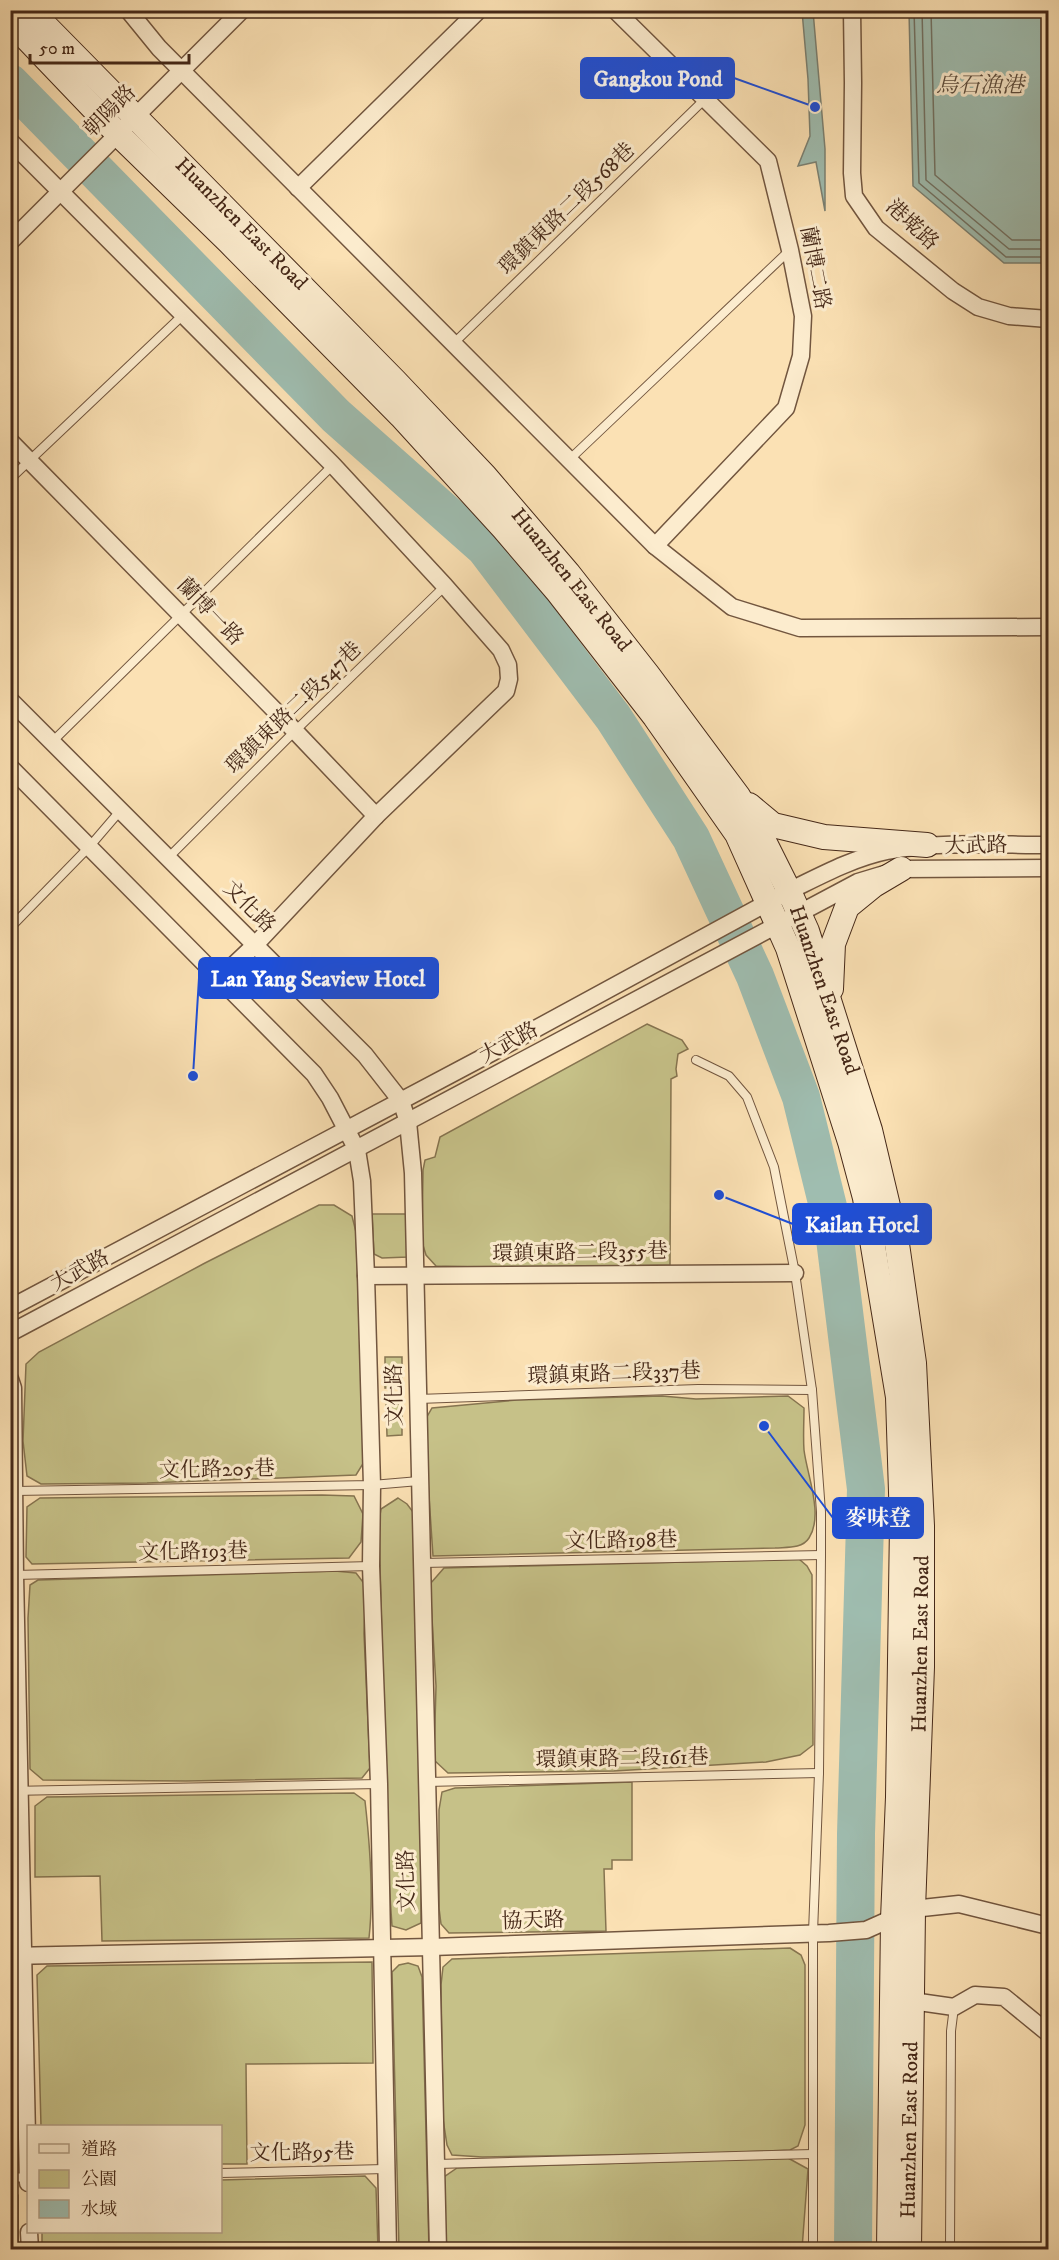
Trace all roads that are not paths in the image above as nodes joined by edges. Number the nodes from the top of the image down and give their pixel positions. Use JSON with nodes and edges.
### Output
{"nodes":[{"id":1,"x":30,"y":10,"type":"edge"},
{"id":2,"x":128,"y":10,"type":"edge"},
{"id":3,"x":242,"y":10,"type":"edge"},
{"id":4,"x":479,"y":10,"type":"edge"},
{"id":5,"x":615,"y":10,"type":"edge"},
{"id":6,"x":852,"y":10,"type":"edge"},
{"id":7,"x":10,"y":21,"type":"edge"},
{"id":8,"x":182,"y":71,"type":"junction"},
{"id":9,"x":705,"y":99,"type":"junction"},
{"id":10,"x":126,"y":126,"type":"junction"},
{"id":11,"x":10,"y":141,"type":"edge"},
{"id":12,"x":298,"y":188,"type":"junction"},
{"id":13,"x":61,"y":193,"type":"junction"},
{"id":14,"x":10,"y":242,"type":"edge"},
{"id":15,"x":790,"y":250,"type":"junction"},
{"id":16,"x":184,"y":314,"type":"junction"},
{"id":17,"x":1048,"y":319,"type":"edge"},
{"id":18,"x":453,"y":344,"type":"junction"},
{"id":19,"x":10,"y":441,"type":"edge"},
{"id":20,"x":29,"y":460,"type":"junction"},
{"id":21,"x":569,"y":460,"type":"junction"},
{"id":22,"x":333,"y":465,"type":"junction"},
{"id":23,"x":10,"y":479,"type":"edge"},
{"id":24,"x":656,"y":546,"type":"junction"},
{"id":25,"x":445,"y":586,"type":"junction"},
{"id":26,"x":182,"y":615,"type":"junction"},
{"id":27,"x":1048,"y":627,"type":"edge"},
{"id":28,"x":10,"y":700,"type":"edge"},
{"id":29,"x":295,"y":731,"type":"junction"},
{"id":30,"x":52,"y":742,"type":"junction"},
{"id":31,"x":10,"y":767,"type":"edge"},
{"id":32,"x":738,"y":796,"type":"junction"},
{"id":33,"x":120,"y":811,"type":"junction"},
{"id":34,"x":376,"y":816,"type":"junction"},
{"id":35,"x":927,"y":845,"type":"junction"},
{"id":36,"x":90,"y":846,"type":"junction"},
{"id":37,"x":1048,"y":846,"type":"edge"},
{"id":38,"x":168,"y":858,"type":"junction"},
{"id":39,"x":1048,"y":868,"type":"edge"},
{"id":40,"x":901,"y":869,"type":"junction"},
{"id":41,"x":789,"y":891,"type":"junction"},
{"id":42,"x":759,"y":907,"type":"junction"},
{"id":43,"x":799,"y":913,"type":"junction"},
{"id":44,"x":10,"y":928,"type":"edge"},
{"id":45,"x":769,"y":929,"type":"junction"},
{"id":46,"x":255,"y":945,"type":"junction"},
{"id":47,"x":220,"y":978,"type":"junction"},
{"id":48,"x":830,"y":1004,"type":"junction"},
{"id":49,"x":696,"y":1060,"type":"dead end"},
{"id":50,"x":401,"y":1101,"type":"junction"},
{"id":51,"x":408,"y":1122,"type":"junction"},
{"id":52,"x":347,"y":1129,"type":"junction"},
{"id":53,"x":357,"y":1150,"type":"junction"},
{"id":54,"x":795,"y":1273,"type":"junction"},
{"id":55,"x":366,"y":1276,"type":"junction"},
{"id":56,"x":416,"y":1278,"type":"junction"},
{"id":57,"x":10,"y":1308,"type":"edge"},
{"id":58,"x":10,"y":1333,"type":"edge"},
{"id":59,"x":10,"y":1379,"type":"edge"},
{"id":60,"x":812,"y":1390,"type":"junction"},
{"id":61,"x":418,"y":1399,"type":"junction"},
{"id":62,"x":419,"y":1481,"type":"junction"},
{"id":63,"x":372,"y":1485,"type":"junction"},
{"id":64,"x":15,"y":1491,"type":"junction"},
{"id":65,"x":821,"y":1555,"type":"junction"},
{"id":66,"x":422,"y":1563,"type":"junction"},
{"id":67,"x":371,"y":1566,"type":"junction"},
{"id":68,"x":15,"y":1575,"type":"junction"},
{"id":69,"x":819,"y":1773,"type":"junction"},
{"id":70,"x":427,"y":1782,"type":"junction"},
{"id":71,"x":379,"y":1784,"type":"junction"},
{"id":72,"x":16,"y":1791,"type":"edge"},
{"id":73,"x":903,"y":1914,"type":"junction"},
{"id":74,"x":1048,"y":1926,"type":"edge"},
{"id":75,"x":821,"y":1933,"type":"junction"},
{"id":76,"x":432,"y":1947,"type":"junction"},
{"id":77,"x":382,"y":1948,"type":"junction"},
{"id":78,"x":17,"y":1956,"type":"edge"},
{"id":79,"x":912,"y":2001,"type":"junction"},
{"id":80,"x":954,"y":2007,"type":"junction"},
{"id":81,"x":1048,"y":2033,"type":"edge"},
{"id":82,"x":813,"y":2154,"type":"junction"},
{"id":83,"x":27,"y":2158,"type":"edge"},
{"id":84,"x":437,"y":2164,"type":"junction"},
{"id":85,"x":385,"y":2169,"type":"junction"},
{"id":86,"x":222,"y":2173,"type":"edge"},
{"id":87,"x":10,"y":2177,"type":"edge"},
{"id":88,"x":27,"y":2178,"type":"edge"},
{"id":89,"x":29,"y":2233,"type":"edge"},
{"id":90,"x":30,"y":2250,"type":"edge"},
{"id":91,"x":388,"y":2250,"type":"edge"},
{"id":92,"x":438,"y":2250,"type":"edge"},
{"id":93,"x":813,"y":2250,"type":"edge"},
{"id":94,"x":889,"y":2250,"type":"edge"},
{"id":95,"x":909,"y":2250,"type":"edge"},
{"id":96,"x":950,"y":2250,"type":"edge"}],
"edges":[{"from":1,"to":10,"type":"street","name":"Huanzhen East Road"},
{"from":2,"to":8,"type":"street"},
{"from":3,"to":8,"type":"street","name":"朝陽路"},
{"from":4,"to":12,"type":"street"},
{"from":5,"to":9,"type":"street","name":"蘭博二路"},
{"from":6,"to":17,"type":"street","name":"港墘路"},
{"from":7,"to":10,"type":"street","name":"Huanzhen East Road"},
{"from":8,"to":10,"type":"street","name":"朝陽路"},
{"from":8,"to":12,"type":"street"},
{"from":9,"to":15,"type":"street","name":"蘭博二路"},
{"from":9,"to":18,"type":"lane","name":"環鎮東路二段568巷"},
{"from":10,"to":13,"type":"street","name":"朝陽路"},
{"from":10,"to":32,"type":"street","name":"Huanzhen East Road"},
{"from":10,"to":42,"type":"street","name":"Huanzhen East Road"},
{"from":11,"to":13,"type":"street"},
{"from":12,"to":18,"type":"street"},
{"from":13,"to":14,"type":"street","name":"朝陽路"},
{"from":13,"to":16,"type":"street"},
{"from":15,"to":21,"type":"lane"},
{"from":15,"to":24,"type":"street","name":"蘭博二路"},
{"from":16,"to":20,"type":"lane"},
{"from":16,"to":22,"type":"street"},
{"from":18,"to":21,"type":"street"},
{"from":19,"to":20,"type":"street","name":"蘭博一路"},
{"from":20,"to":23,"type":"lane"},
{"from":20,"to":26,"type":"street","name":"蘭博一路"},
{"from":21,"to":24,"type":"street"},
{"from":22,"to":25,"type":"street"},
{"from":22,"to":26,"type":"lane"},
{"from":24,"to":27,"type":"street"},
{"from":25,"to":29,"type":"lane","name":"環鎮東路二段547巷"},
{"from":25,"to":34,"type":"street"},
{"from":26,"to":29,"type":"street","name":"蘭博一路"},
{"from":26,"to":30,"type":"lane"},
{"from":28,"to":30,"type":"street","name":"文化路"},
{"from":29,"to":34,"type":"street","name":"蘭博一路"},
{"from":29,"to":38,"type":"lane","name":"環鎮東路二段547巷"},
{"from":30,"to":33,"type":"street","name":"文化路"},
{"from":31,"to":36,"type":"street"},
{"from":32,"to":35,"type":"street"},
{"from":32,"to":41,"type":"street","name":"Huanzhen East Road"},
{"from":33,"to":36,"type":"lane"},
{"from":33,"to":38,"type":"street","name":"文化路"},
{"from":34,"to":46,"type":"street"},
{"from":35,"to":37,"type":"street","name":"大武路"},
{"from":35,"to":41,"type":"street","name":"大武路"},
{"from":36,"to":44,"type":"lane"},
{"from":36,"to":47,"type":"street"},
{"from":38,"to":46,"type":"street","name":"文化路"},
{"from":39,"to":40,"type":"street","name":"大武路"},
{"from":40,"to":43,"type":"street","name":"大武路"},
{"from":40,"to":48,"type":"street"},
{"from":41,"to":42,"type":"street","name":"大武路"},
{"from":41,"to":43,"type":"street","name":"Huanzhen East Road"},
{"from":42,"to":45,"type":"street","name":"Huanzhen East Road"},
{"from":42,"to":50,"type":"street","name":"大武路"},
{"from":43,"to":45,"type":"street","name":"大武路"},
{"from":43,"to":48,"type":"street","name":"Huanzhen East Road"},
{"from":45,"to":51,"type":"street","name":"大武路"},
{"from":45,"to":73,"type":"street","name":"Huanzhen East Road"},
{"from":46,"to":47,"type":"street"},
{"from":46,"to":50,"type":"street","name":"文化路"},
{"from":47,"to":52,"type":"street"},
{"from":48,"to":73,"type":"street","name":"Huanzhen East Road"},
{"from":49,"to":54,"type":"lane"},
{"from":50,"to":51,"type":"street","name":"文化路"},
{"from":50,"to":52,"type":"street","name":"大武路"},
{"from":51,"to":53,"type":"street","name":"大武路"},
{"from":51,"to":56,"type":"street","name":"文化路"},
{"from":52,"to":53,"type":"street"},
{"from":52,"to":57,"type":"street","name":"大武路"},
{"from":53,"to":55,"type":"street"},
{"from":53,"to":58,"type":"street","name":"大武路"},
{"from":54,"to":56,"type":"street","name":"環鎮東路二段355巷"},
{"from":54,"to":60,"type":"lane"},
{"from":55,"to":56,"type":"street","name":"環鎮東路二段355巷"},
{"from":55,"to":63,"type":"street"},
{"from":56,"to":61,"type":"street","name":"文化路"},
{"from":59,"to":64,"type":"street"},
{"from":60,"to":61,"type":"lane","name":"環鎮東路二段337巷"},
{"from":60,"to":65,"type":"lane"},
{"from":61,"to":62,"type":"street","name":"文化路"},
{"from":62,"to":63,"type":"lane","name":"文化路205巷"},
{"from":62,"to":66,"type":"street","name":"文化路"},
{"from":63,"to":64,"type":"lane","name":"文化路205巷"},
{"from":63,"to":67,"type":"street"},
{"from":64,"to":68,"type":"street"},
{"from":65,"to":66,"type":"lane","name":"文化路198巷"},
{"from":65,"to":69,"type":"lane"},
{"from":66,"to":70,"type":"street","name":"文化路"},
{"from":67,"to":68,"type":"lane","name":"文化路193巷"},
{"from":67,"to":71,"type":"street"},
{"from":68,"to":72,"type":"street"},
{"from":69,"to":70,"type":"lane","name":"環鎮東路二段161巷"},
{"from":69,"to":75,"type":"lane"},
{"from":70,"to":76,"type":"street","name":"文化路"},
{"from":71,"to":72,"type":"lane"},
{"from":71,"to":77,"type":"street"},
{"from":72,"to":78,"type":"street"},
{"from":73,"to":74,"type":"street","name":"協天路"},
{"from":73,"to":75,"type":"street","name":"協天路"},
{"from":73,"to":79,"type":"street","name":"Huanzhen East Road"},
{"from":73,"to":94,"type":"street","name":"Huanzhen East Road"},
{"from":75,"to":76,"type":"street","name":"協天路"},
{"from":75,"to":82,"type":"lane"},
{"from":76,"to":77,"type":"street","name":"協天路"},
{"from":76,"to":84,"type":"street","name":"文化路"},
{"from":77,"to":78,"type":"street","name":"協天路"},
{"from":77,"to":85,"type":"street"},
{"from":78,"to":83,"type":"street"},
{"from":79,"to":80,"type":"street"},
{"from":79,"to":95,"type":"street","name":"Huanzhen East Road"},
{"from":80,"to":81,"type":"street"},
{"from":80,"to":96,"type":"lane"},
{"from":82,"to":84,"type":"lane"},
{"from":82,"to":93,"type":"lane"},
{"from":84,"to":92,"type":"street","name":"文化路"},
{"from":85,"to":86,"type":"lane","name":"文化路95巷"},
{"from":85,"to":91,"type":"street"},
{"from":87,"to":88,"type":"lane"},
{"from":89,"to":90,"type":"street"}]}
